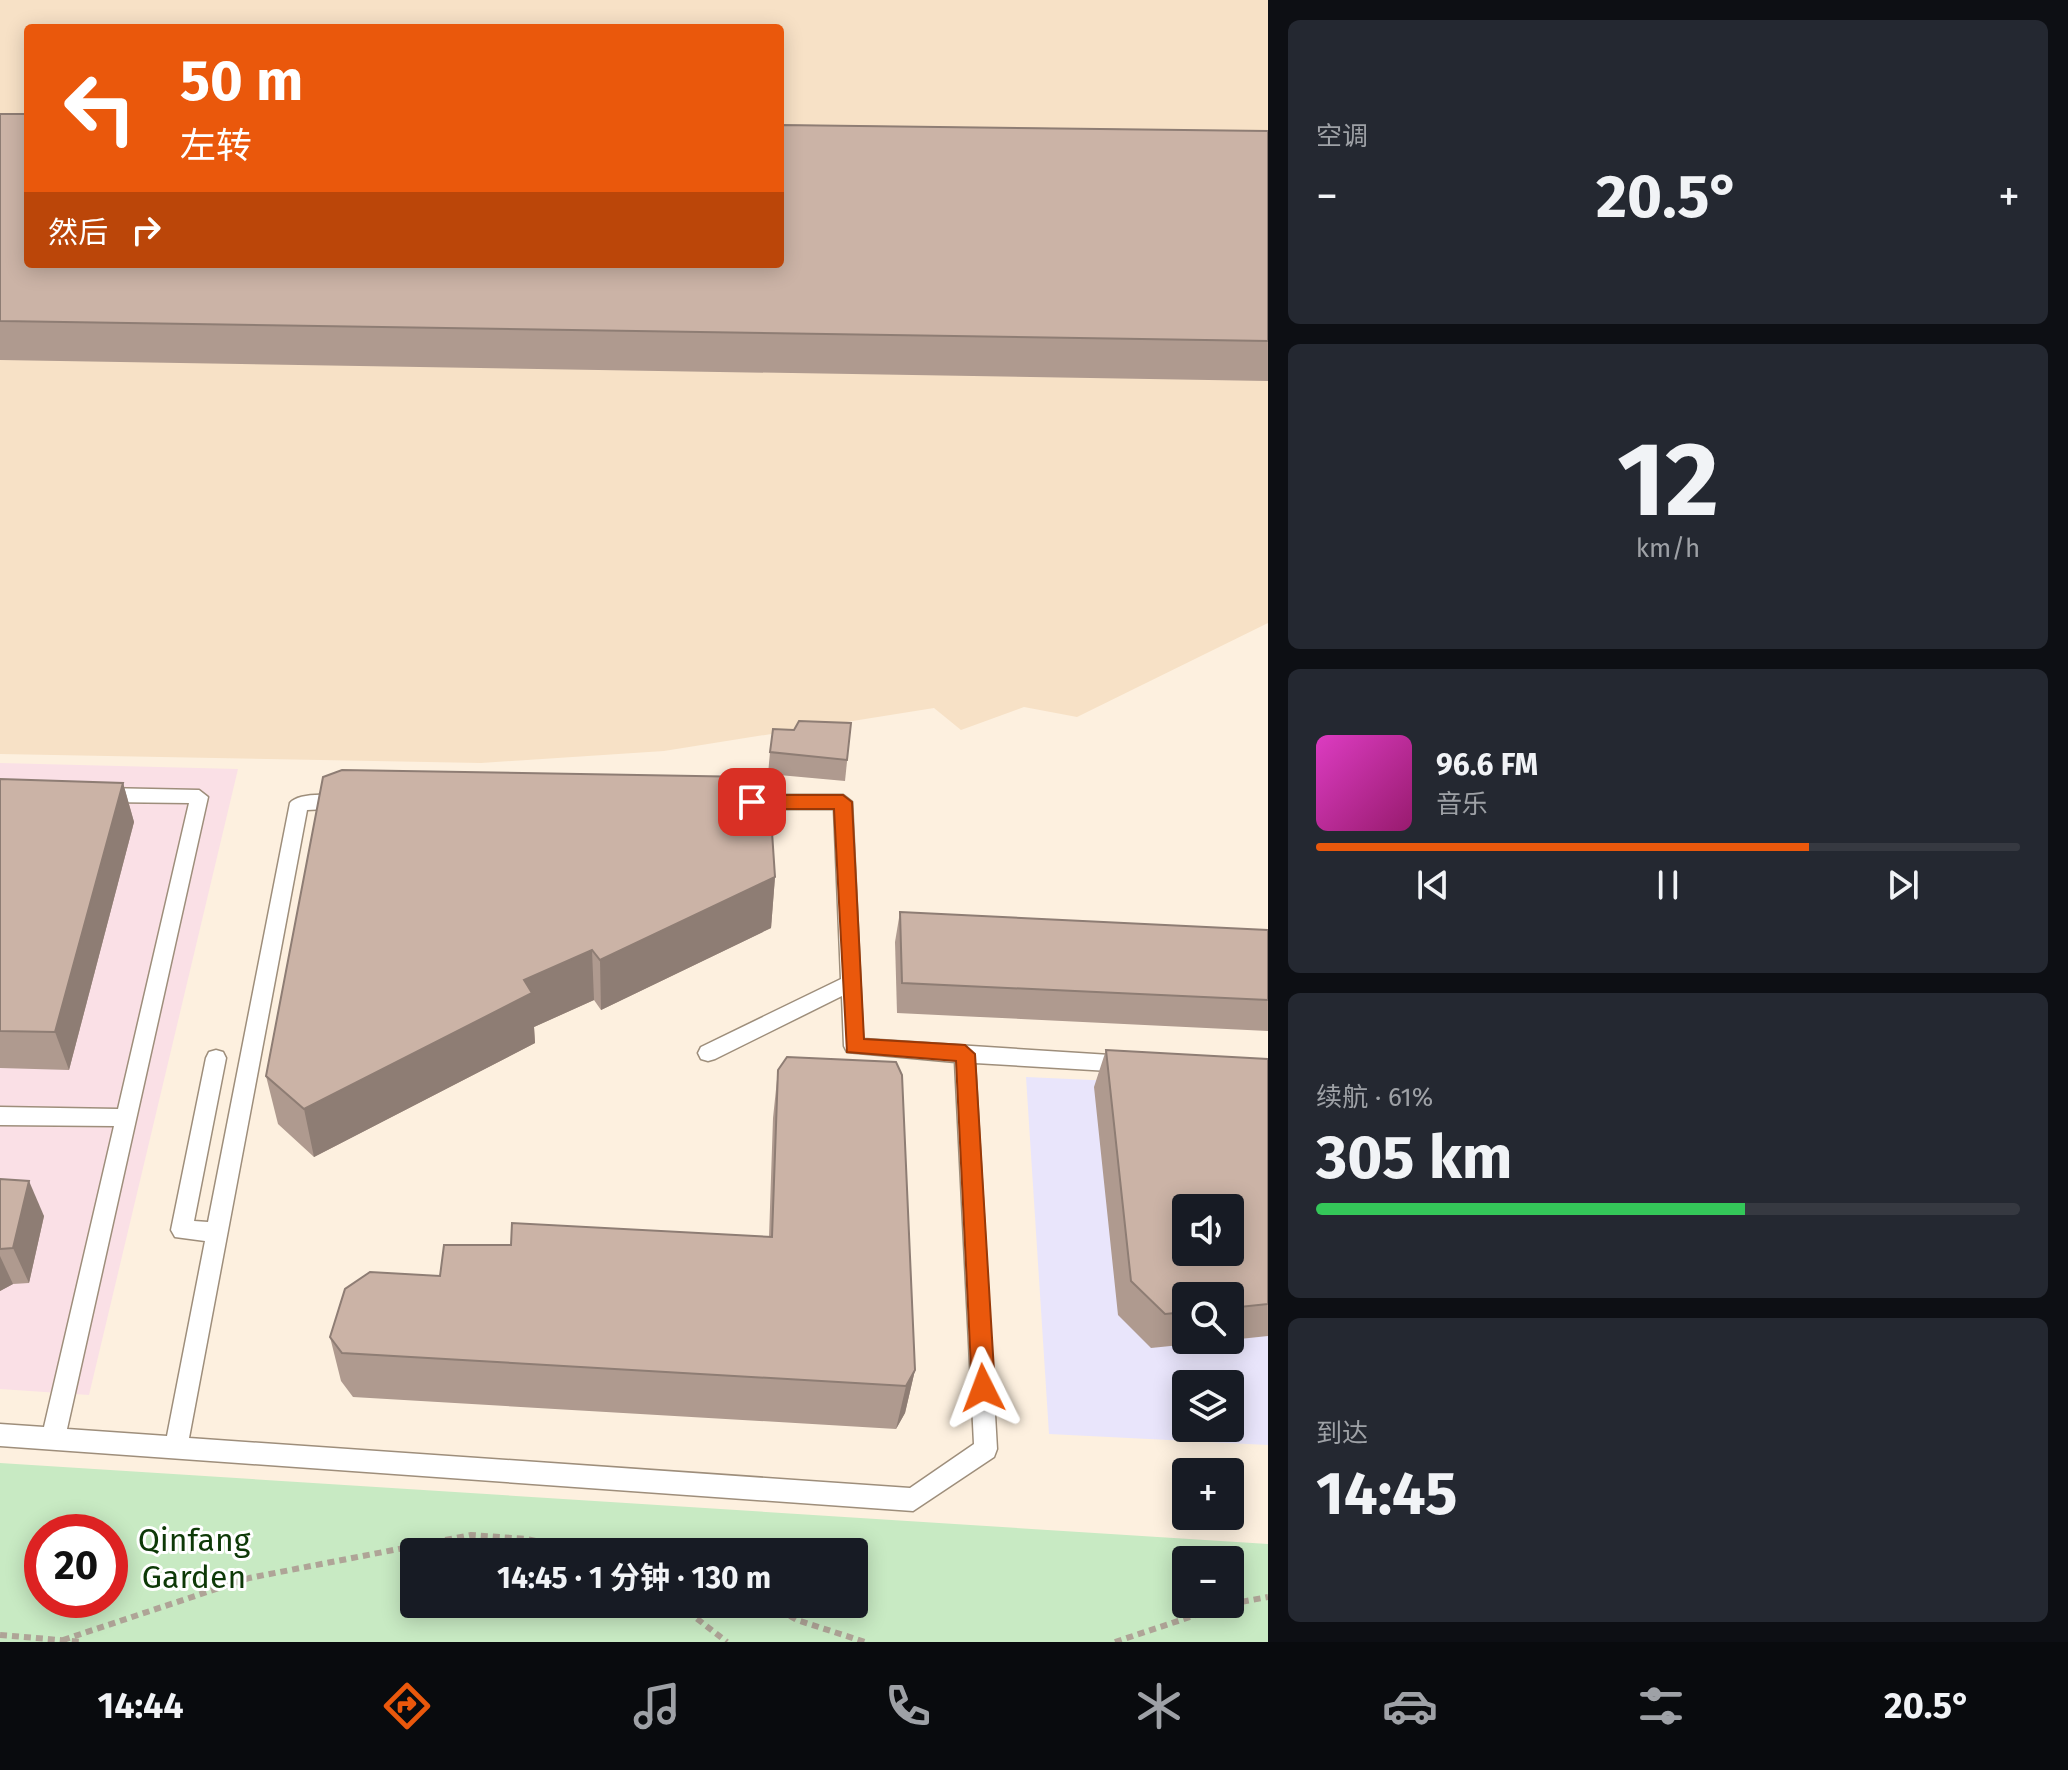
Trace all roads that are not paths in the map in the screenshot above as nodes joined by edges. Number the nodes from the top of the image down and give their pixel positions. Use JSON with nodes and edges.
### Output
{"nodes":[{"id":1,"x":77,"y":795,"type":"edge"},
{"id":2,"x":718,"y":802,"type":"edge"},
{"id":3,"x":361,"y":803,"type":"edge"},
{"id":4,"x":851,"y":983,"type":"junction"},
{"id":5,"x":708,"y":1053,"type":"dead end"},
{"id":6,"x":965,"y":1054,"type":"junction"},
{"id":7,"x":216,"y":1058,"type":"dead end"},
{"id":8,"x":1141,"y":1065,"type":"edge"},
{"id":9,"x":0,"y":1116,"type":"edge"},
{"id":10,"x":126,"y":1118,"type":"junction"},
{"id":11,"x":217,"y":1232,"type":"junction"},
{"id":12,"x":0,"y":1435,"type":"edge"},
{"id":13,"x":53,"y":1439,"type":"junction"},
{"id":14,"x":176,"y":1446,"type":"junction"}],
"edges":[{"from":1,"to":10,"type":"lane"},
{"from":2,"to":4,"type":"lane"},
{"from":3,"to":11,"type":"lane"},
{"from":4,"to":5,"type":"lane"},
{"from":4,"to":6,"type":"lane"},
{"from":6,"to":8,"type":"lane"},
{"from":6,"to":14,"type":"lane"},
{"from":7,"to":11,"type":"lane"},
{"from":9,"to":10,"type":"lane"},
{"from":10,"to":13,"type":"lane"},
{"from":11,"to":14,"type":"lane"},
{"from":12,"to":13,"type":"lane"},
{"from":13,"to":14,"type":"lane"}]}
